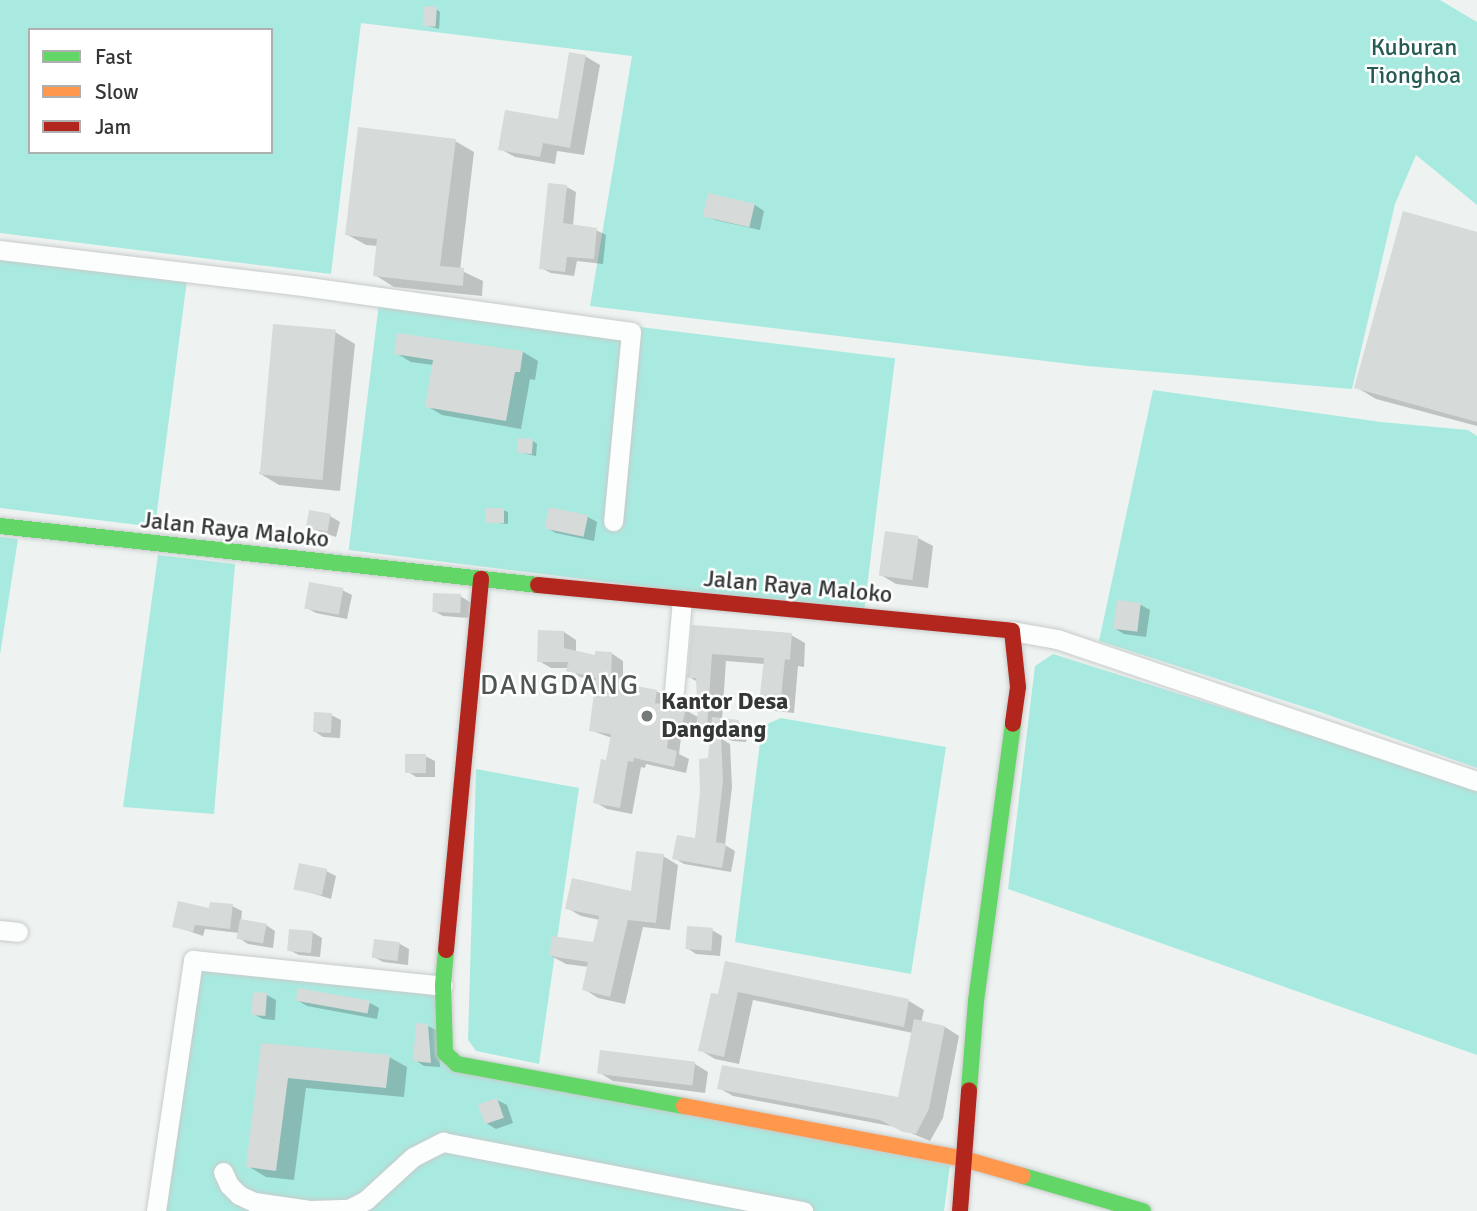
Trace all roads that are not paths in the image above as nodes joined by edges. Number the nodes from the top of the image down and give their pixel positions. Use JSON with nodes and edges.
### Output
{"nodes":[{"id":1,"x":0,"y":250,"type":"edge"},
{"id":2,"x":613,"y":521,"type":"dead end"},
{"id":3,"x":0,"y":526,"type":"edge"},
{"id":4,"x":481,"y":579,"type":"junction"},
{"id":5,"x":682,"y":600,"type":"junction"},
{"id":6,"x":1012,"y":631,"type":"junction"},
{"id":7,"x":674,"y":691,"type":"dead end"},
{"id":8,"x":1477,"y":781,"type":"edge"},
{"id":9,"x":443,"y":986,"type":"junction"},
{"id":10,"x":964,"y":1159,"type":"junction"},
{"id":11,"x":223,"y":1172,"type":"dead end"},
{"id":12,"x":156,"y":1211,"type":"edge"},
{"id":13,"x":803,"y":1211,"type":"edge"},
{"id":14,"x":960,"y":1211,"type":"edge"},
{"id":15,"x":1143,"y":1211,"type":"edge"}],
"edges":[{"from":1,"to":2,"type":"street"},
{"from":3,"to":4,"type":"street","name":"Jalan Raya Maloko"},
{"from":4,"to":5,"type":"street","name":"Jalan Raya Maloko"},
{"from":4,"to":9,"type":"street"},
{"from":5,"to":6,"type":"street","name":"Jalan Raya Maloko"},
{"from":5,"to":7,"type":"street"},
{"from":6,"to":8,"type":"street"},
{"from":6,"to":10,"type":"street"},
{"from":9,"to":10,"type":"street"},
{"from":9,"to":12,"type":"street"},
{"from":10,"to":14,"type":"street"},
{"from":10,"to":15,"type":"street"},
{"from":11,"to":13,"type":"street"}]}
